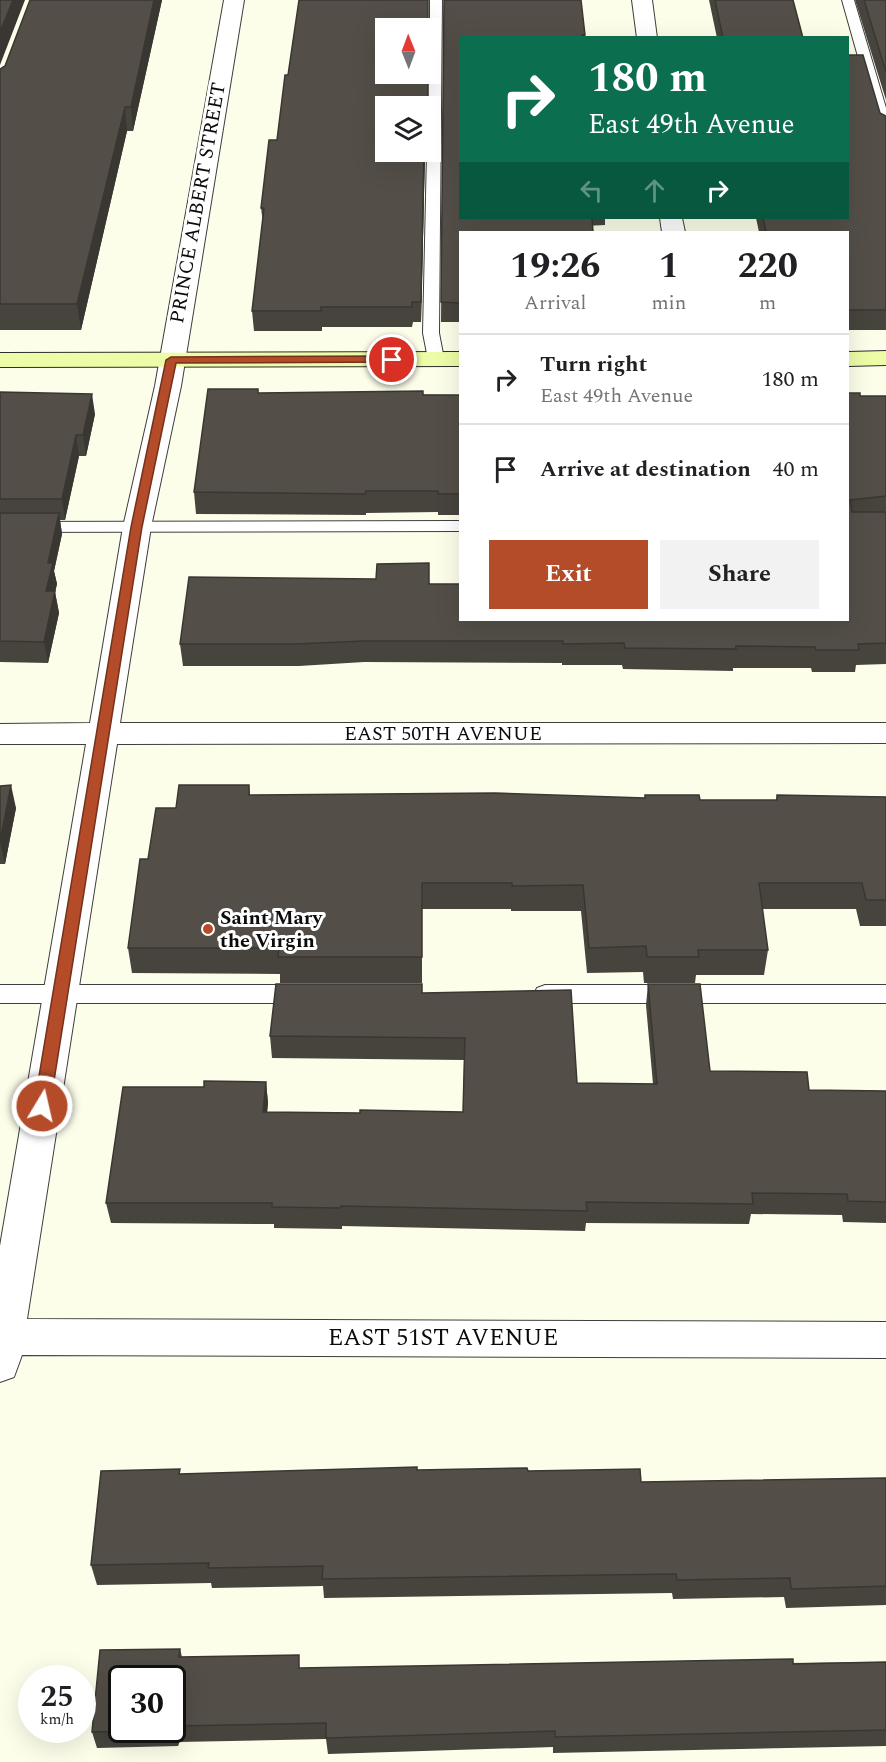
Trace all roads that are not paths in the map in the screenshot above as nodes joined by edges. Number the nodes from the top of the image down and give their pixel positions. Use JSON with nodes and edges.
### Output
{"nodes":[{"id":1,"x":234,"y":0,"type":"edge"},
{"id":2,"x":436,"y":0,"type":"edge"},
{"id":3,"x":642,"y":0,"type":"edge"},
{"id":4,"x":848,"y":0,"type":"edge"},
{"id":5,"x":647,"y":36,"type":"edge"},
{"id":6,"x":886,"y":130,"type":"edge"},
{"id":7,"x":849,"y":358,"type":"edge"},
{"id":8,"x":886,"y":358,"type":"edge"},
{"id":9,"x":448,"y":359,"type":"edge"},
{"id":10,"x":0,"y":360,"type":"edge"},
{"id":11,"x":171,"y":360,"type":"junction"},
{"id":12,"x":0,"y":526,"type":"edge"},
{"id":13,"x":459,"y":526,"type":"edge"},
{"id":14,"x":137,"y":527,"type":"junction"},
{"id":15,"x":886,"y":733,"type":"edge"},
{"id":16,"x":0,"y":734,"type":"edge"},
{"id":17,"x":103,"y":735,"type":"junction"},
{"id":18,"x":0,"y":994,"type":"edge"},
{"id":19,"x":60,"y":994,"type":"junction"},
{"id":20,"x":322,"y":994,"type":"edge"},
{"id":21,"x":526,"y":994,"type":"edge"},
{"id":22,"x":886,"y":994,"type":"edge"},
{"id":23,"x":886,"y":1340,"type":"edge"},
{"id":24,"x":2,"y":1346,"type":"edge"}],
"edges":[{"from":1,"to":11,"type":"street","name":"PRINCE ALBERT STREET"},
{"from":2,"to":9,"type":"lane"},
{"from":3,"to":5,"type":"street"},
{"from":4,"to":6,"type":"lane"},
{"from":7,"to":8,"type":"street"},
{"from":9,"to":11,"type":"street"},
{"from":10,"to":11,"type":"street"},
{"from":11,"to":14,"type":"street","name":"PRINCE ALBERT STREET"},
{"from":12,"to":14,"type":"lane"},
{"from":13,"to":14,"type":"lane"},
{"from":14,"to":17,"type":"street","name":"PRINCE ALBERT STREET"},
{"from":15,"to":17,"type":"street","name":"EAST 50TH AVENUE"},
{"from":16,"to":17,"type":"street","name":"EAST 50TH AVENUE"},
{"from":17,"to":19,"type":"street","name":"PRINCE ALBERT STREET"},
{"from":18,"to":19,"type":"lane"},
{"from":19,"to":20,"type":"lane"},
{"from":19,"to":24,"type":"street","name":"PRINCE ALBERT STREET"},
{"from":21,"to":22,"type":"lane"},
{"from":23,"to":24,"type":"street","name":"EAST 51ST AVENUE"}]}
